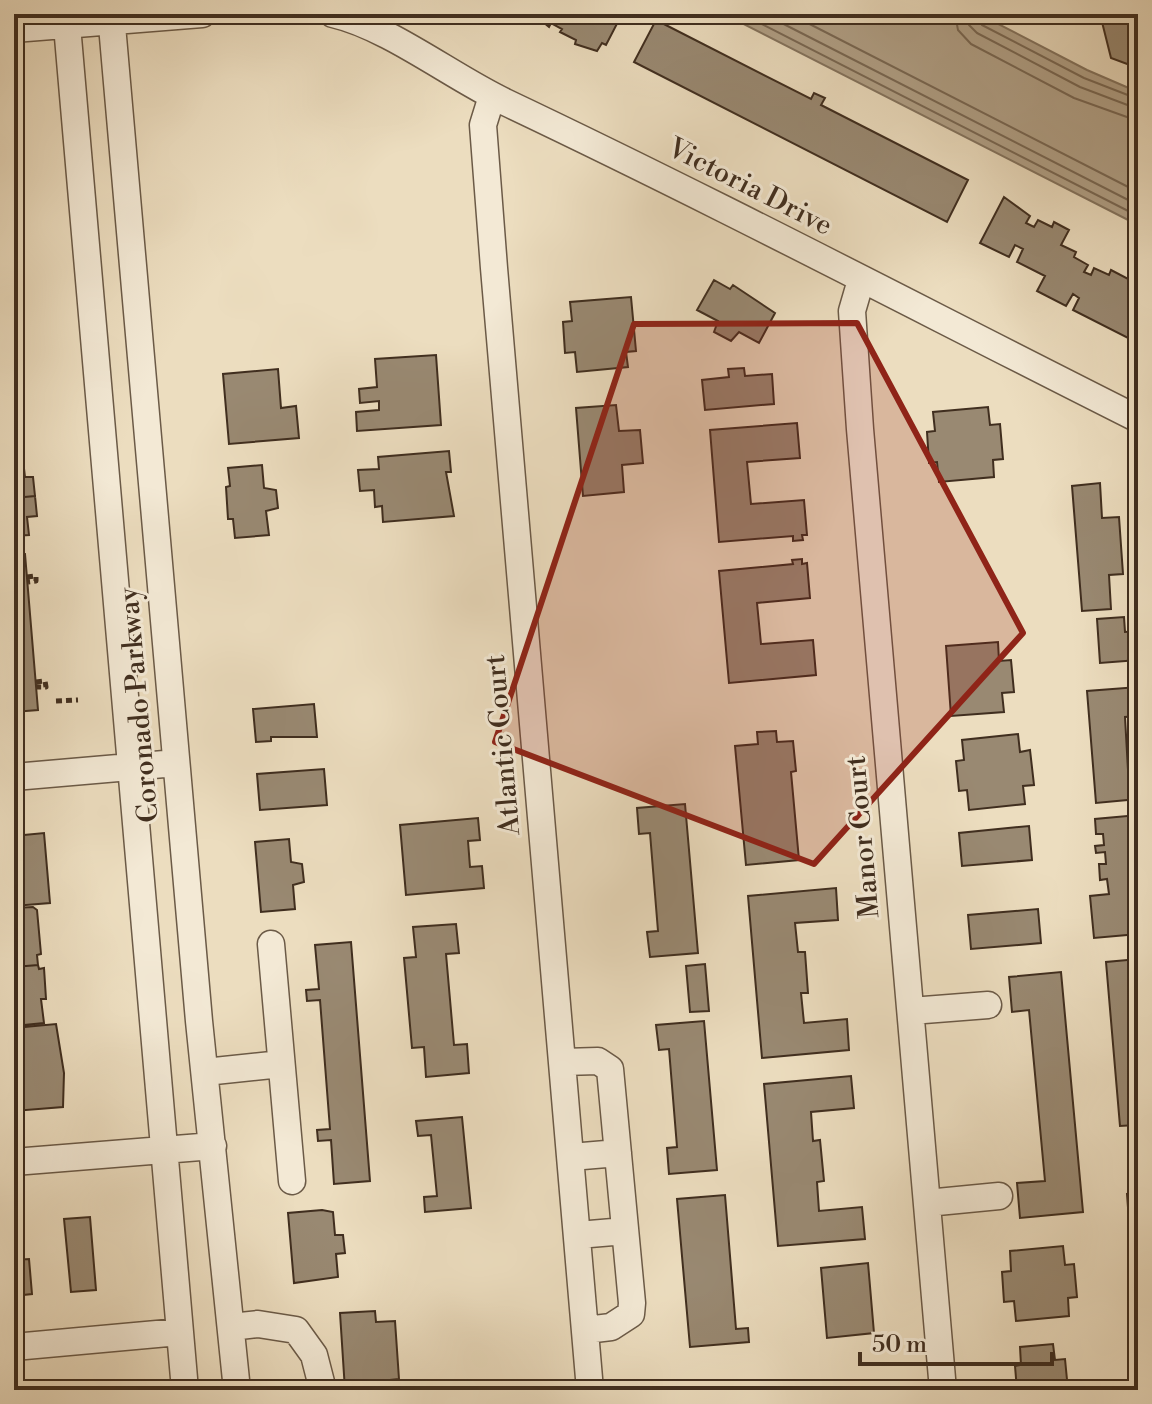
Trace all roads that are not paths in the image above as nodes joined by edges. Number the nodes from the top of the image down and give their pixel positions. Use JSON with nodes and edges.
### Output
{"nodes":[{"id":1,"x":202,"y":14,"type":"edge"},
{"id":2,"x":333,"y":14,"type":"edge"},
{"id":3,"x":111,"y":18,"type":"edge"},
{"id":4,"x":66,"y":19,"type":"edge"},
{"id":5,"x":14,"y":29,"type":"edge"},
{"id":6,"x":492,"y":96,"type":"junction"},
{"id":7,"x":861,"y":280,"type":"junction"},
{"id":8,"x":1138,"y":419,"type":"edge"},
{"id":9,"x":176,"y":763,"type":"junction"},
{"id":10,"x":131,"y":767,"type":"junction"},
{"id":11,"x":14,"y":777,"type":"edge"},
{"id":12,"x":271,"y":944,"type":"dead end"},
{"id":13,"x":988,"y":1005,"type":"dead end"},
{"id":14,"x":911,"y":1011,"type":"junction"},
{"id":15,"x":563,"y":1062,"type":"junction"},
{"id":16,"x":281,"y":1064,"type":"junction"},
{"id":17,"x":205,"y":1072,"type":"junction"},
{"id":18,"x":213,"y":1146,"type":"junction"},
{"id":19,"x":163,"y":1150,"type":"junction"},
{"id":20,"x":618,"y":1153,"type":"junction"},
{"id":21,"x":571,"y":1157,"type":"junction"},
{"id":22,"x":14,"y":1162,"type":"edge"},
{"id":23,"x":292,"y":1181,"type":"dead end"},
{"id":24,"x":999,"y":1196,"type":"dead end"},
{"id":25,"x":927,"y":1203,"type":"junction"},
{"id":26,"x":625,"y":1231,"type":"junction"},
{"id":27,"x":578,"y":1235,"type":"junction"},
{"id":28,"x":231,"y":1327,"type":"junction"},
{"id":29,"x":586,"y":1330,"type":"junction"},
{"id":30,"x":179,"y":1332,"type":"junction"},
{"id":31,"x":14,"y":1347,"type":"edge"},
{"id":32,"x":185,"y":1390,"type":"edge"},
{"id":33,"x":237,"y":1390,"type":"edge"},
{"id":34,"x":323,"y":1390,"type":"edge"},
{"id":35,"x":590,"y":1390,"type":"edge"},
{"id":36,"x":943,"y":1390,"type":"edge"}],
"edges":[{"from":1,"to":3,"type":"street"},
{"from":2,"to":6,"type":"street","name":"Victoria Drive"},
{"from":3,"to":4,"type":"street"},
{"from":3,"to":9,"type":"street","name":"Coronado Parkway"},
{"from":4,"to":5,"type":"street"},
{"from":4,"to":10,"type":"street","name":"Coronado Parkway"},
{"from":6,"to":7,"type":"street","name":"Victoria Drive"},
{"from":6,"to":15,"type":"street","name":"Atlantic Court"},
{"from":7,"to":8,"type":"street","name":"Victoria Drive"},
{"from":7,"to":14,"type":"street","name":"Manor Court"},
{"from":9,"to":10,"type":"street"},
{"from":9,"to":17,"type":"street","name":"Coronado Parkway"},
{"from":10,"to":11,"type":"street"},
{"from":10,"to":19,"type":"street","name":"Coronado Parkway"},
{"from":12,"to":16,"type":"street"},
{"from":13,"to":14,"type":"street"},
{"from":14,"to":25,"type":"street","name":"Manor Court"},
{"from":15,"to":20,"type":"street"},
{"from":15,"to":21,"type":"street","name":"Atlantic Court"},
{"from":16,"to":17,"type":"street"},
{"from":16,"to":23,"type":"street"},
{"from":17,"to":18,"type":"street","name":"Coronado Parkway"},
{"from":18,"to":19,"type":"street"},
{"from":18,"to":28,"type":"street","name":"Coronado Parkway"},
{"from":19,"to":22,"type":"street"},
{"from":19,"to":30,"type":"street","name":"Coronado Parkway"},
{"from":20,"to":21,"type":"street"},
{"from":20,"to":26,"type":"street"},
{"from":21,"to":27,"type":"street","name":"Atlantic Court"},
{"from":24,"to":25,"type":"street"},
{"from":25,"to":36,"type":"street","name":"Manor Court"},
{"from":26,"to":27,"type":"street"},
{"from":26,"to":29,"type":"street"},
{"from":27,"to":29,"type":"street","name":"Atlantic Court"},
{"from":28,"to":33,"type":"street","name":"Coronado Parkway"},
{"from":28,"to":34,"type":"street"},
{"from":29,"to":35,"type":"street","name":"Atlantic Court"},
{"from":30,"to":31,"type":"street"},
{"from":30,"to":32,"type":"street","name":"Coronado Parkway"}]}
